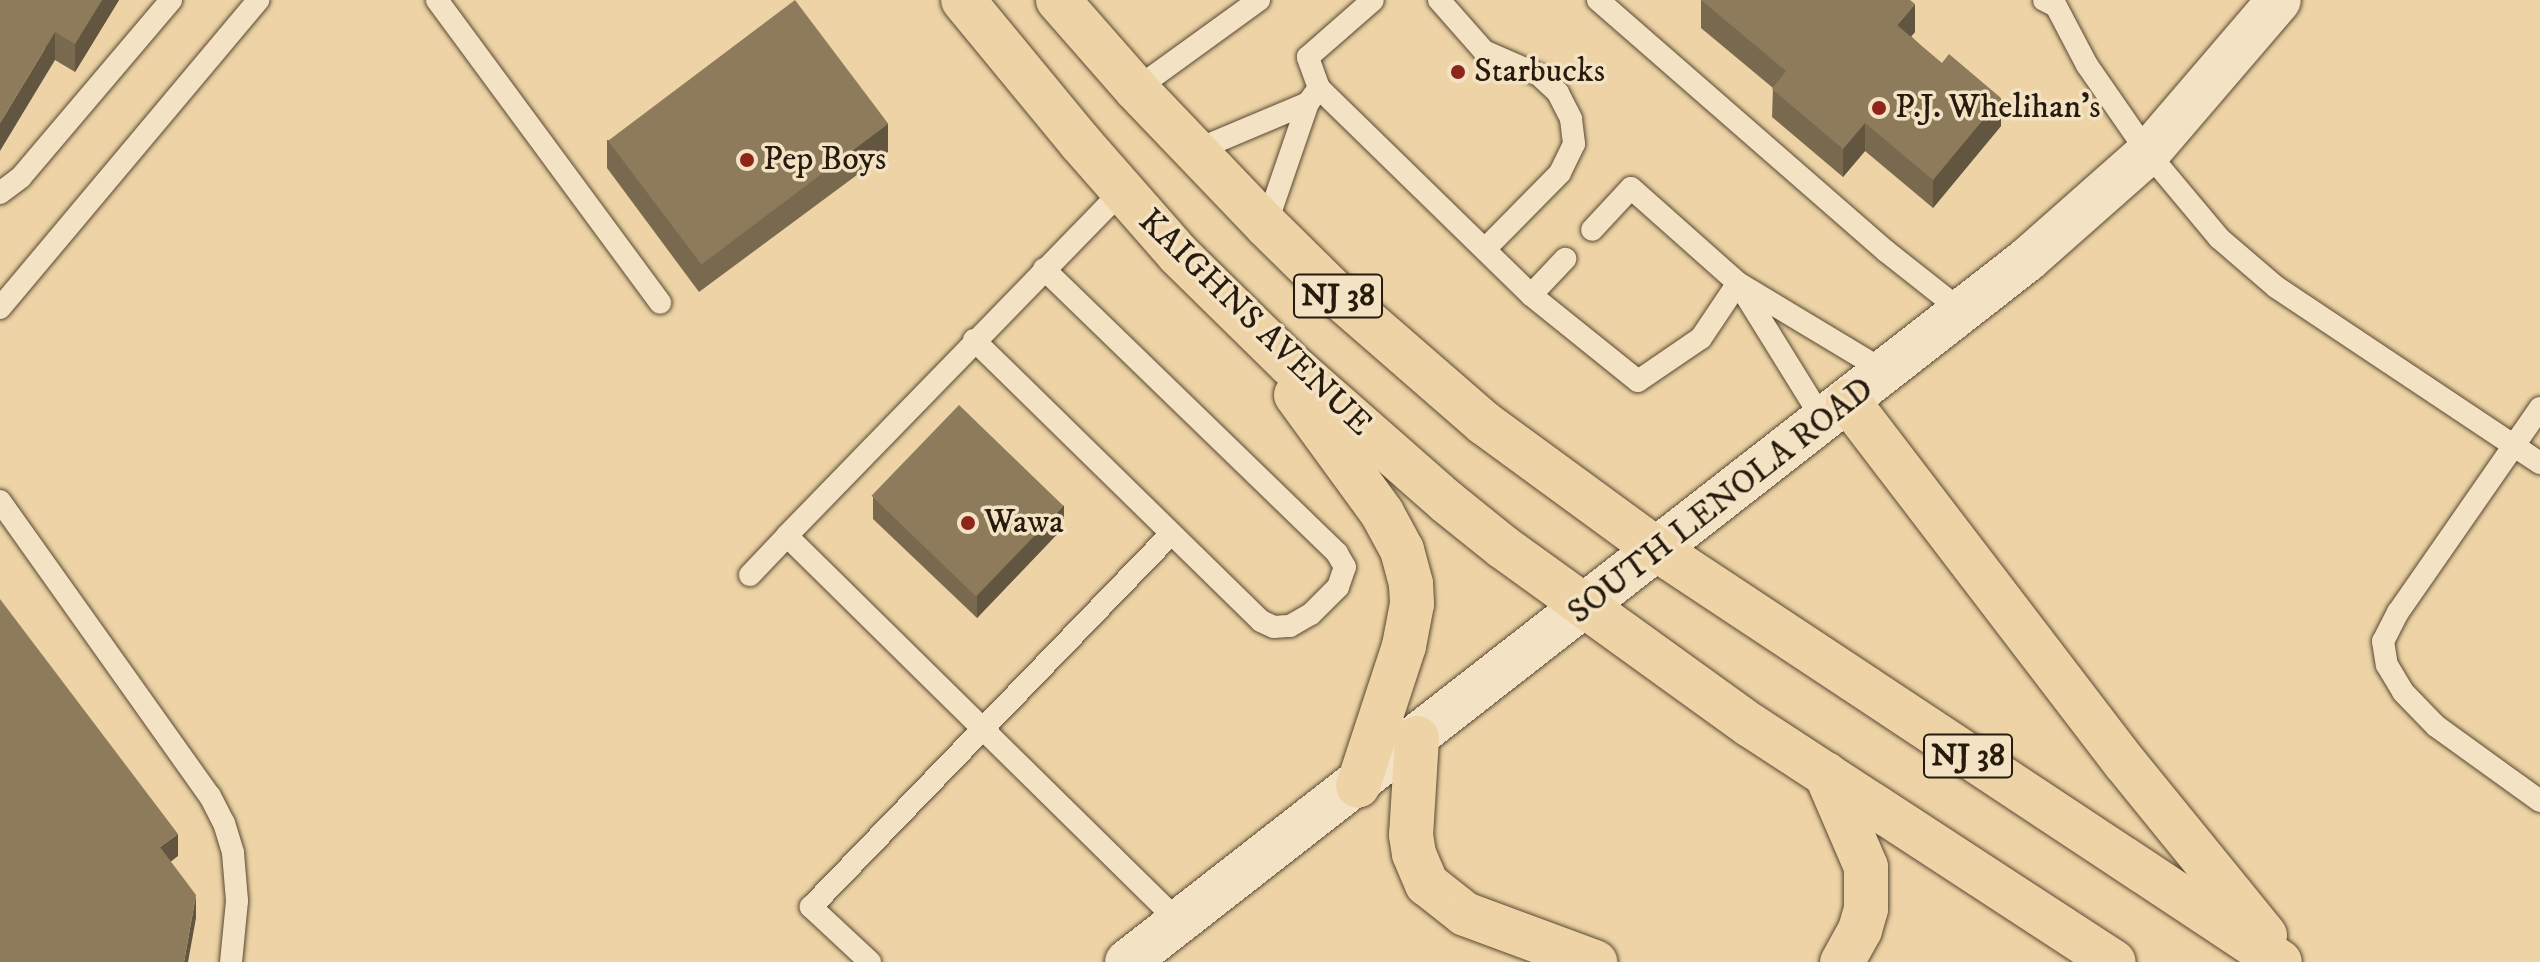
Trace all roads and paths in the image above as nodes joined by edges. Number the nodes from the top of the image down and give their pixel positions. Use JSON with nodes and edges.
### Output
{"nodes":[{"id":1,"x":171,"y":0,"type":"edge"},
{"id":2,"x":258,"y":0,"type":"edge"},
{"id":3,"x":437,"y":0,"type":"edge"},
{"id":4,"x":963,"y":0,"type":"edge"},
{"id":5,"x":1058,"y":0,"type":"edge"},
{"id":6,"x":1259,"y":0,"type":"edge"},
{"id":7,"x":1373,"y":0,"type":"edge"},
{"id":8,"x":1439,"y":0,"type":"edge"},
{"id":9,"x":1598,"y":0,"type":"edge"},
{"id":10,"x":2044,"y":0,"type":"edge"},
{"id":11,"x":2279,"y":0,"type":"edge"},
{"id":12,"x":1136,"y":89,"type":"junction"},
{"id":13,"x":1314,"y":95,"type":"junction"},
{"id":14,"x":1194,"y":151,"type":"junction"},
{"id":15,"x":2148,"y":153,"type":"junction"},
{"id":16,"x":1122,"y":191,"type":"junction"},
{"id":17,"x":0,"y":193,"type":"edge"},
{"id":18,"x":1266,"y":225,"type":"junction"},
{"id":19,"x":1592,"y":230,"type":"dead end"},
{"id":20,"x":1485,"y":249,"type":"junction"},
{"id":21,"x":1565,"y":259,"type":"dead end"},
{"id":22,"x":1044,"y":269,"type":"junction"},
{"id":23,"x":1738,"y":283,"type":"junction"},
{"id":24,"x":1531,"y":295,"type":"junction"},
{"id":25,"x":660,"y":303,"type":"dead end"},
{"id":26,"x":0,"y":308,"type":"edge"},
{"id":27,"x":1963,"y":312,"type":"junction"},
{"id":28,"x":1236,"y":313,"type":"junction"},
{"id":29,"x":974,"y":340,"type":"junction"},
{"id":30,"x":1886,"y":372,"type":"junction"},
{"id":31,"x":2540,"y":408,"type":"edge"},
{"id":32,"x":1835,"y":410,"type":"junction"},
{"id":33,"x":2515,"y":446,"type":"junction"},
{"id":34,"x":2540,"y":463,"type":"edge"},
{"id":35,"x":0,"y":501,"type":"edge"},
{"id":36,"x":1171,"y":534,"type":"junction"},
{"id":37,"x":787,"y":536,"type":"junction"},
{"id":38,"x":1656,"y":549,"type":"junction"},
{"id":39,"x":750,"y":575,"type":"dead end"},
{"id":40,"x":1585,"y":607,"type":"junction"},
{"id":41,"x":984,"y":728,"type":"junction"},
{"id":42,"x":1417,"y":738,"type":"junction"},
{"id":43,"x":1825,"y":772,"type":"junction"},
{"id":44,"x":1358,"y":786,"type":"junction"},
{"id":45,"x":2540,"y":801,"type":"edge"},
{"id":46,"x":1179,"y":922,"type":"junction"},
{"id":47,"x":231,"y":962,"type":"edge"},
{"id":48,"x":870,"y":962,"type":"edge"},
{"id":49,"x":1127,"y":962,"type":"edge"},
{"id":50,"x":1595,"y":962,"type":"edge"},
{"id":51,"x":1842,"y":962,"type":"edge"},
{"id":52,"x":2114,"y":962,"type":"edge"},
{"id":53,"x":2280,"y":962,"type":"edge"},
{"id":54,"x":2287,"y":962,"type":"edge"}],
"edges":[{"from":1,"to":17,"type":"lane"},
{"from":2,"to":26,"type":"lane"},
{"from":3,"to":25,"type":"lane"},
{"from":4,"to":16,"type":"highway","name":"KAIGHNS AVENUE","number":"NJ 38"},
{"from":5,"to":12,"type":"highway","number":"NJ 38"},
{"from":6,"to":12,"type":"lane"},
{"from":7,"to":13,"type":"lane"},
{"from":8,"to":20,"type":"lane"},
{"from":9,"to":27,"type":"lane"},
{"from":10,"to":15,"type":"lane"},
{"from":11,"to":15,"type":"street","name":"SOUTH LENOLA ROAD"},
{"from":12,"to":14,"type":"highway","number":"NJ 38"},
{"from":13,"to":14,"type":"lane"},
{"from":13,"to":18,"type":"lane"},
{"from":13,"to":20,"type":"lane"},
{"from":14,"to":18,"type":"highway","number":"NJ 38"},
{"from":15,"to":27,"type":"street","name":"SOUTH LENOLA ROAD"},
{"from":15,"to":33,"type":"lane"},
{"from":16,"to":22,"type":"lane"},
{"from":16,"to":28,"type":"highway","name":"KAIGHNS AVENUE","number":"NJ 38"},
{"from":18,"to":38,"type":"highway","number":"NJ 38"},
{"from":19,"to":23,"type":"lane"},
{"from":20,"to":24,"type":"lane"},
{"from":21,"to":24,"type":"lane"},
{"from":22,"to":29,"type":"lane"},
{"from":22,"to":36,"type":"lane"},
{"from":23,"to":24,"type":"lane"},
{"from":23,"to":30,"type":"lane"},
{"from":23,"to":32,"type":"lane"},
{"from":27,"to":30,"type":"street","name":"SOUTH LENOLA ROAD"},
{"from":28,"to":40,"type":"highway","name":"KAIGHNS AVENUE","number":"NJ 38"},
{"from":28,"to":44,"type":"highway"},
{"from":29,"to":36,"type":"lane"},
{"from":29,"to":37,"type":"lane"},
{"from":30,"to":32,"type":"street","name":"SOUTH LENOLA ROAD"},
{"from":31,"to":33,"type":"lane"},
{"from":32,"to":38,"type":"street","name":"SOUTH LENOLA ROAD"},
{"from":32,"to":54,"type":"highway"},
{"from":33,"to":34,"type":"lane"},
{"from":33,"to":45,"type":"lane"},
{"from":35,"to":47,"type":"lane"},
{"from":36,"to":41,"type":"lane"},
{"from":37,"to":39,"type":"lane"},
{"from":37,"to":41,"type":"lane"},
{"from":38,"to":40,"type":"street","name":"SOUTH LENOLA ROAD"},
{"from":38,"to":53,"type":"highway","number":"NJ 38"},
{"from":40,"to":42,"type":"street","name":"SOUTH LENOLA ROAD"},
{"from":40,"to":43,"type":"highway","number":"NJ 38"},
{"from":41,"to":46,"type":"lane"},
{"from":41,"to":48,"type":"lane"},
{"from":42,"to":44,"type":"street","name":"SOUTH LENOLA ROAD"},
{"from":42,"to":50,"type":"highway"},
{"from":43,"to":51,"type":"highway"},
{"from":43,"to":52,"type":"highway","number":"NJ 38"},
{"from":44,"to":46,"type":"street","name":"SOUTH LENOLA ROAD"},
{"from":46,"to":49,"type":"street","name":"SOUTH LENOLA ROAD"}]}
